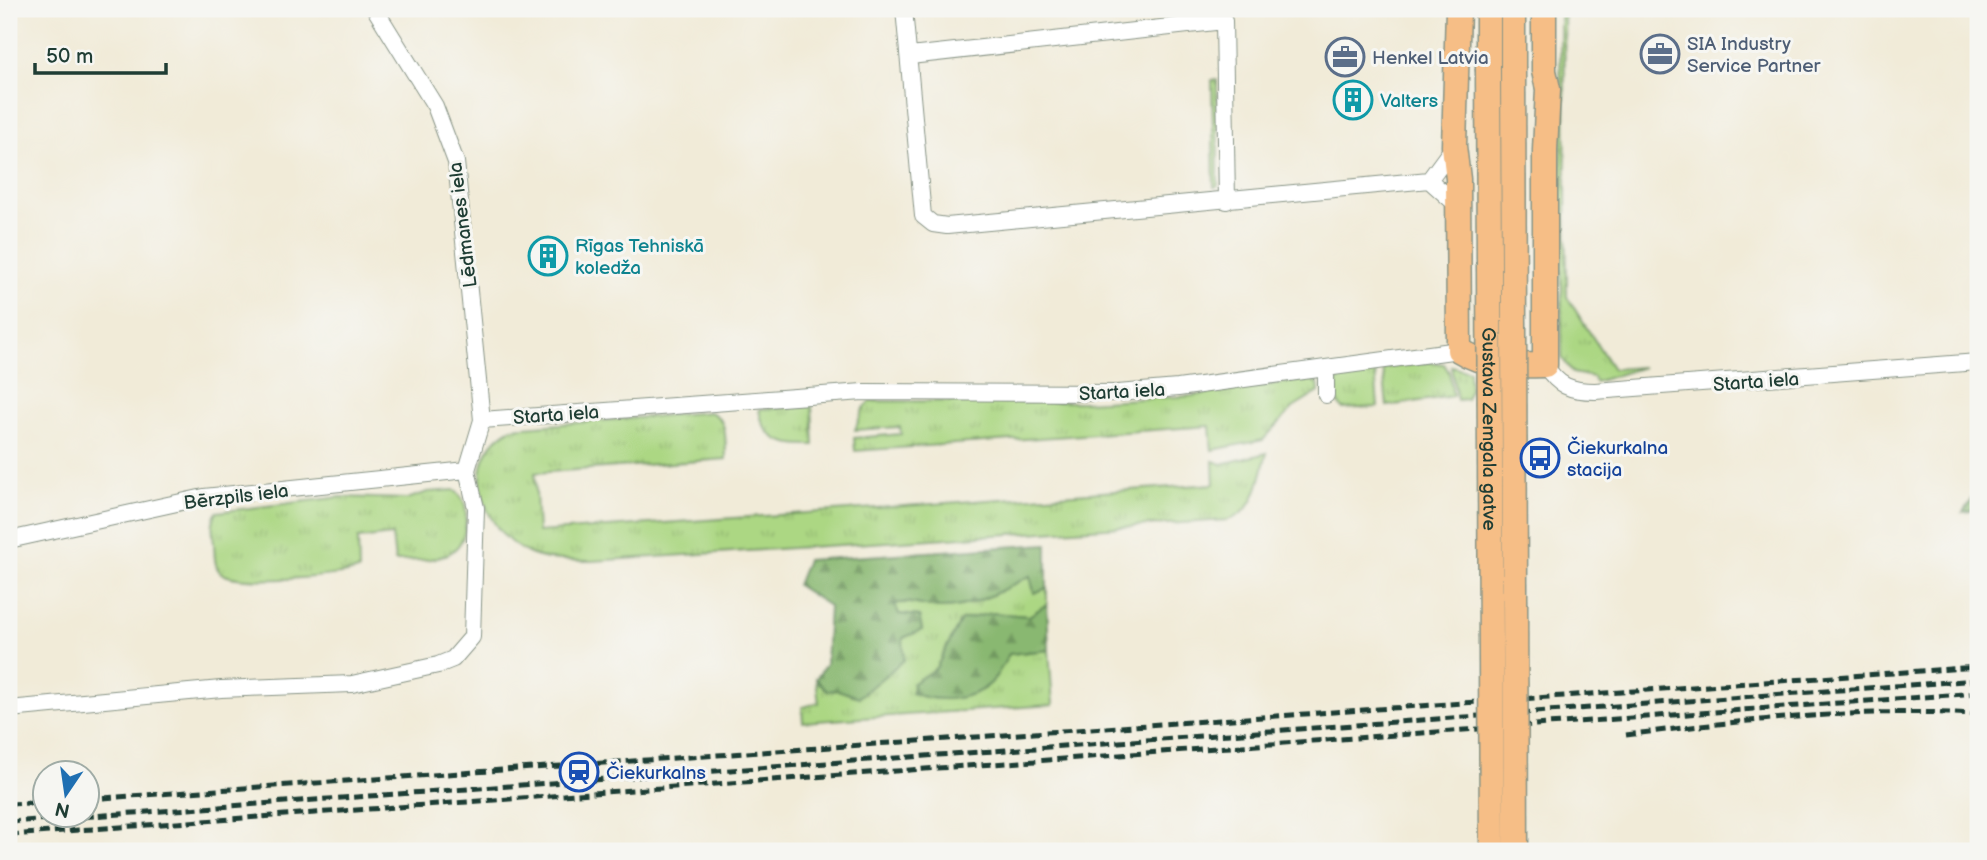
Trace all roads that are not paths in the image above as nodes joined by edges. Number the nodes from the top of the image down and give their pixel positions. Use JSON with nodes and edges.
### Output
{"nodes":[{"id":1,"x":374,"y":9,"type":"edge"},
{"id":2,"x":904,"y":9,"type":"edge"},
{"id":3,"x":1458,"y":9,"type":"edge"},
{"id":4,"x":1488,"y":9,"type":"edge"},
{"id":5,"x":1513,"y":9,"type":"edge"},
{"id":6,"x":1544,"y":9,"type":"edge"},
{"id":7,"x":910,"y":56,"type":"junction"},
{"id":8,"x":1454,"y":146,"type":"junction"},
{"id":9,"x":1429,"y":180,"type":"junction"},
{"id":10,"x":1227,"y":201,"type":"junction"},
{"id":11,"x":1457,"y":205,"type":"junction"},
{"id":12,"x":1459,"y":350,"type":"junction"},
{"id":13,"x":1978,"y":362,"type":"edge"},
{"id":14,"x":1545,"y":365,"type":"junction"},
{"id":15,"x":1325,"y":369,"type":"junction"},
{"id":16,"x":1326,"y":395,"type":"dead end"},
{"id":17,"x":482,"y":420,"type":"junction"},
{"id":18,"x":467,"y":470,"type":"junction"},
{"id":19,"x":9,"y":540,"type":"edge"},
{"id":20,"x":9,"y":709,"type":"edge"},
{"id":21,"x":1492,"y":851,"type":"edge"},
{"id":22,"x":1516,"y":851,"type":"edge"}],
"edges":[{"from":1,"to":17,"type":"street","name":"Lēdmanes iela"},
{"from":2,"to":7,"type":"street"},
{"from":3,"to":8,"type":"main road"},
{"from":4,"to":21,"type":"main road","name":"Gustava Zemgala gatve","bridge":true},
{"from":5,"to":22,"type":"main road","name":"Gustava Zemgala gatve","bridge":true},
{"from":6,"to":14,"type":"main road"},
{"from":7,"to":10,"type":"street"},
{"from":7,"to":10,"type":"street"},
{"from":8,"to":9,"type":"street"},
{"from":8,"to":11,"type":"main road"},
{"from":9,"to":10,"type":"street"},
{"from":9,"to":11,"type":"street"},
{"from":11,"to":12,"type":"main road"},
{"from":12,"to":14,"type":"main road"},
{"from":12,"to":15,"type":"street","name":"Starta iela"},
{"from":13,"to":14,"type":"street","name":"Starta iela"},
{"from":15,"to":16,"type":"street"},
{"from":15,"to":17,"type":"street","name":"Starta iela"},
{"from":17,"to":18,"type":"street"},
{"from":18,"to":19,"type":"street","name":"Bērzpils iela"},
{"from":18,"to":20,"type":"street"}]}
